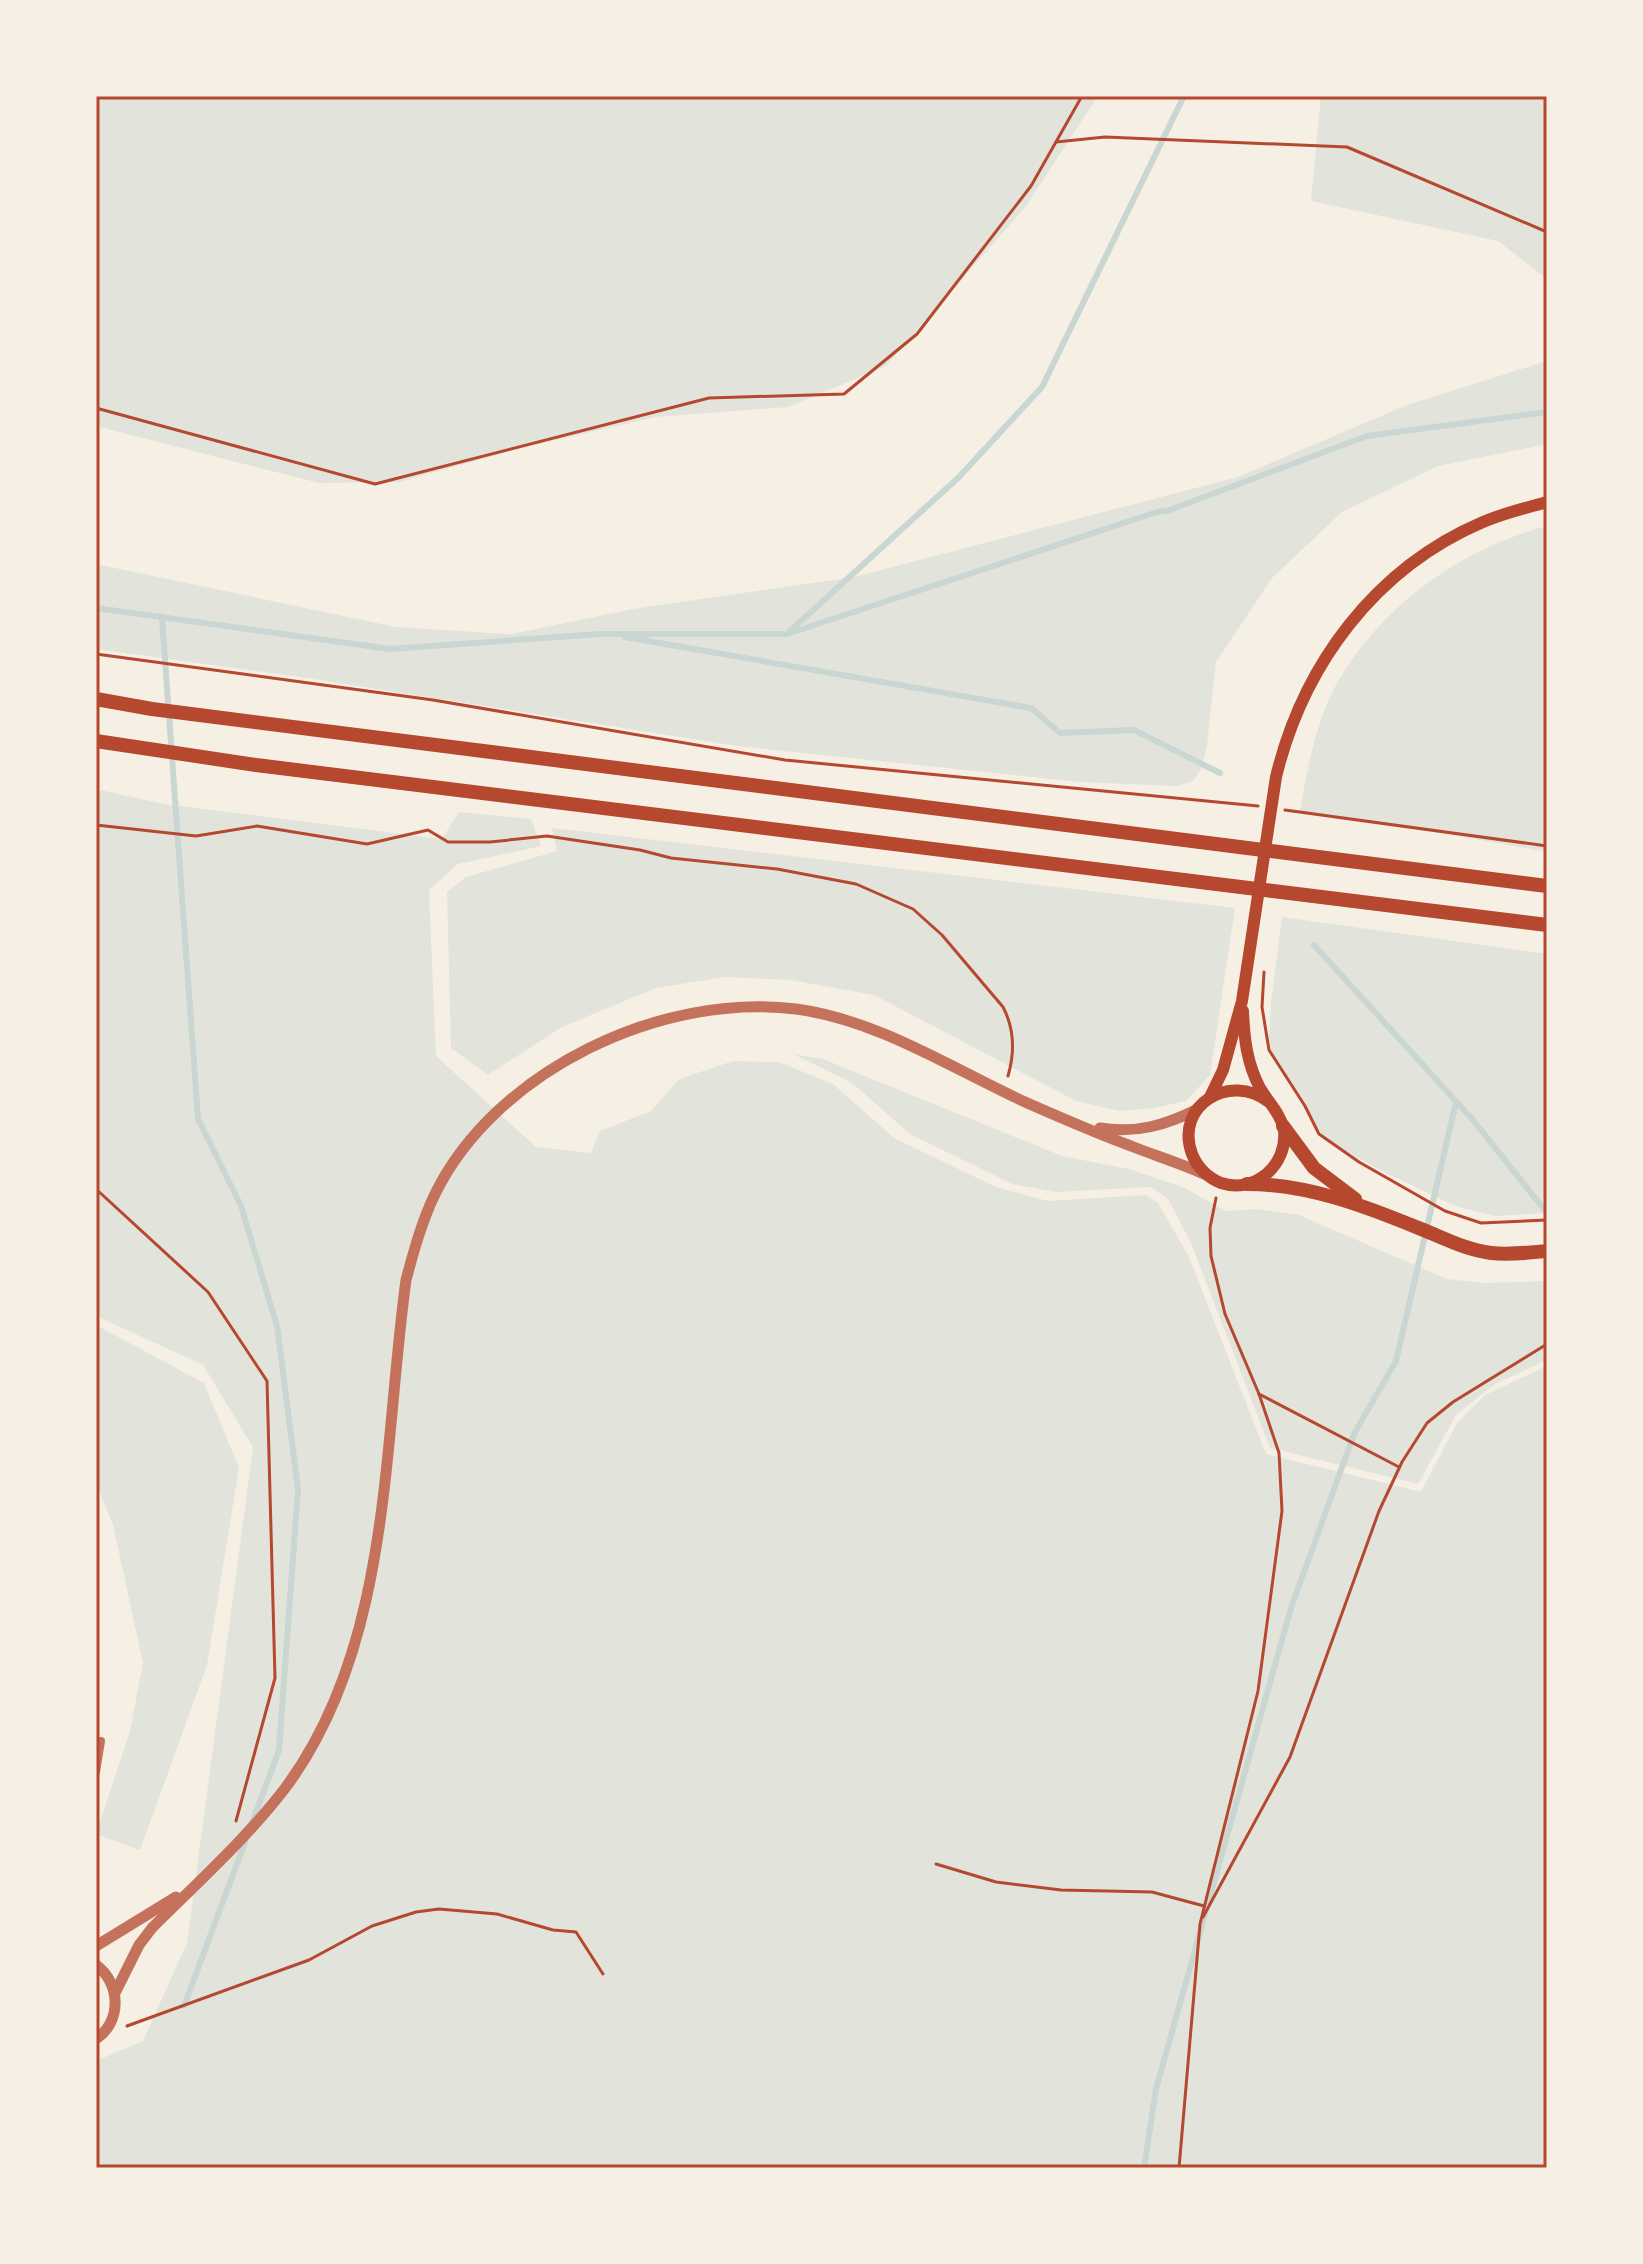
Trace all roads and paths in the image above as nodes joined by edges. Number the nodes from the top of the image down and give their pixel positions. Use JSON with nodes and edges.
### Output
{"nodes":[{"id":1,"x":1082,"y":96,"type":"edge"},
{"id":2,"x":1056,"y":142,"type":"junction"},
{"id":3,"x":1547,"y":232,"type":"edge"},
{"id":4,"x":96,"y":408,"type":"edge"},
{"id":5,"x":1547,"y":502,"type":"edge"},
{"id":6,"x":96,"y":654,"type":"edge"},
{"id":7,"x":96,"y":699,"type":"edge"},
{"id":8,"x":96,"y":741,"type":"edge"},
{"id":9,"x":1258,"y":806,"type":"dead end"},
{"id":10,"x":1274,"y":808,"type":"dead end"},
{"id":11,"x":96,"y":825,"type":"edge"},
{"id":12,"x":1547,"y":846,"type":"edge"},
{"id":13,"x":1547,"y":886,"type":"edge"},
{"id":14,"x":1547,"y":925,"type":"edge"},
{"id":15,"x":1264,"y":967,"type":"dead end"},
{"id":16,"x":1242,"y":1001,"type":"junction"},
{"id":17,"x":1003,"y":1091,"type":"junction"},
{"id":18,"x":1210,"y":1097,"type":"junction"},
{"id":19,"x":1269,"y":1102,"type":"junction"},
{"id":20,"x":1198,"y":1109,"type":"junction"},
{"id":21,"x":1083,"y":1125,"type":"junction"},
{"id":22,"x":1283,"y":1126,"type":"junction"},
{"id":23,"x":1207,"y":1175,"type":"junction"},
{"id":24,"x":1221,"y":1183,"type":"junction"},
{"id":25,"x":1247,"y":1184,"type":"junction"},
{"id":26,"x":96,"y":1189,"type":"edge"},
{"id":27,"x":1372,"y":1210,"type":"junction"},
{"id":28,"x":1547,"y":1220,"type":"edge"},
{"id":29,"x":1547,"y":1251,"type":"edge"},
{"id":30,"x":1547,"y":1344,"type":"edge"},
{"id":31,"x":1259,"y":1394,"type":"junction"},
{"id":32,"x":1399,"y":1467,"type":"junction"},
{"id":33,"x":101,"y":1741,"type":"dead end"},
{"id":34,"x":96,"y":1772,"type":"edge"},
{"id":35,"x":235,"y":1822,"type":"dead end"},
{"id":36,"x":936,"y":1864,"type":"dead end"},
{"id":37,"x":197,"y":1883,"type":"junction"},
{"id":38,"x":1204,"y":1906,"type":"junction"},
{"id":39,"x":1200,"y":1924,"type":"junction"},
{"id":40,"x":96,"y":1946,"type":"edge"},
{"id":41,"x":96,"y":1965,"type":"edge"},
{"id":42,"x":603,"y":1974,"type":"dead end"},
{"id":43,"x":115,"y":1993,"type":"junction"},
{"id":44,"x":99,"y":2037,"type":"edge"},
{"id":45,"x":1179,"y":2168,"type":"edge"}],
"edges":[{"from":1,"to":2,"type":"path"},
{"from":2,"to":3,"type":"path"},
{"from":2,"to":4,"type":"path"},
{"from":5,"to":16,"type":"main road"},
{"from":6,"to":9,"type":"path"},
{"from":7,"to":13,"type":"highway"},
{"from":8,"to":14,"type":"highway"},
{"from":10,"to":12,"type":"path"},
{"from":11,"to":17,"type":"path"},
{"from":15,"to":28,"type":"path"},
{"from":16,"to":18,"type":"main road"},
{"from":16,"to":19,"type":"main road"},
{"from":17,"to":21,"type":"street"},
{"from":17,"to":37,"type":"street"},
{"from":18,"to":19,"type":"main road"},
{"from":18,"to":20,"type":"main road"},
{"from":19,"to":22,"type":"main road"},
{"from":20,"to":21,"type":"street"},
{"from":20,"to":23,"type":"main road"},
{"from":21,"to":23,"type":"street"},
{"from":22,"to":25,"type":"main road"},
{"from":22,"to":27,"type":"highway"},
{"from":23,"to":24,"type":"main road"},
{"from":24,"to":25,"type":"main road"},
{"from":24,"to":31,"type":"path"},
{"from":25,"to":27,"type":"highway"},
{"from":26,"to":35,"type":"path"},
{"from":27,"to":29,"type":"highway"},
{"from":30,"to":32,"type":"path"},
{"from":31,"to":32,"type":"path"},
{"from":31,"to":38,"type":"path"},
{"from":32,"to":39,"type":"path"},
{"from":33,"to":34,"type":"street"},
{"from":36,"to":38,"type":"path"},
{"from":37,"to":40,"type":"street"},
{"from":37,"to":43,"type":"street"},
{"from":38,"to":39,"type":"path"},
{"from":39,"to":45,"type":"path"},
{"from":41,"to":43,"type":"street"},
{"from":42,"to":44,"type":"path"},
{"from":43,"to":44,"type":"street"}]}
